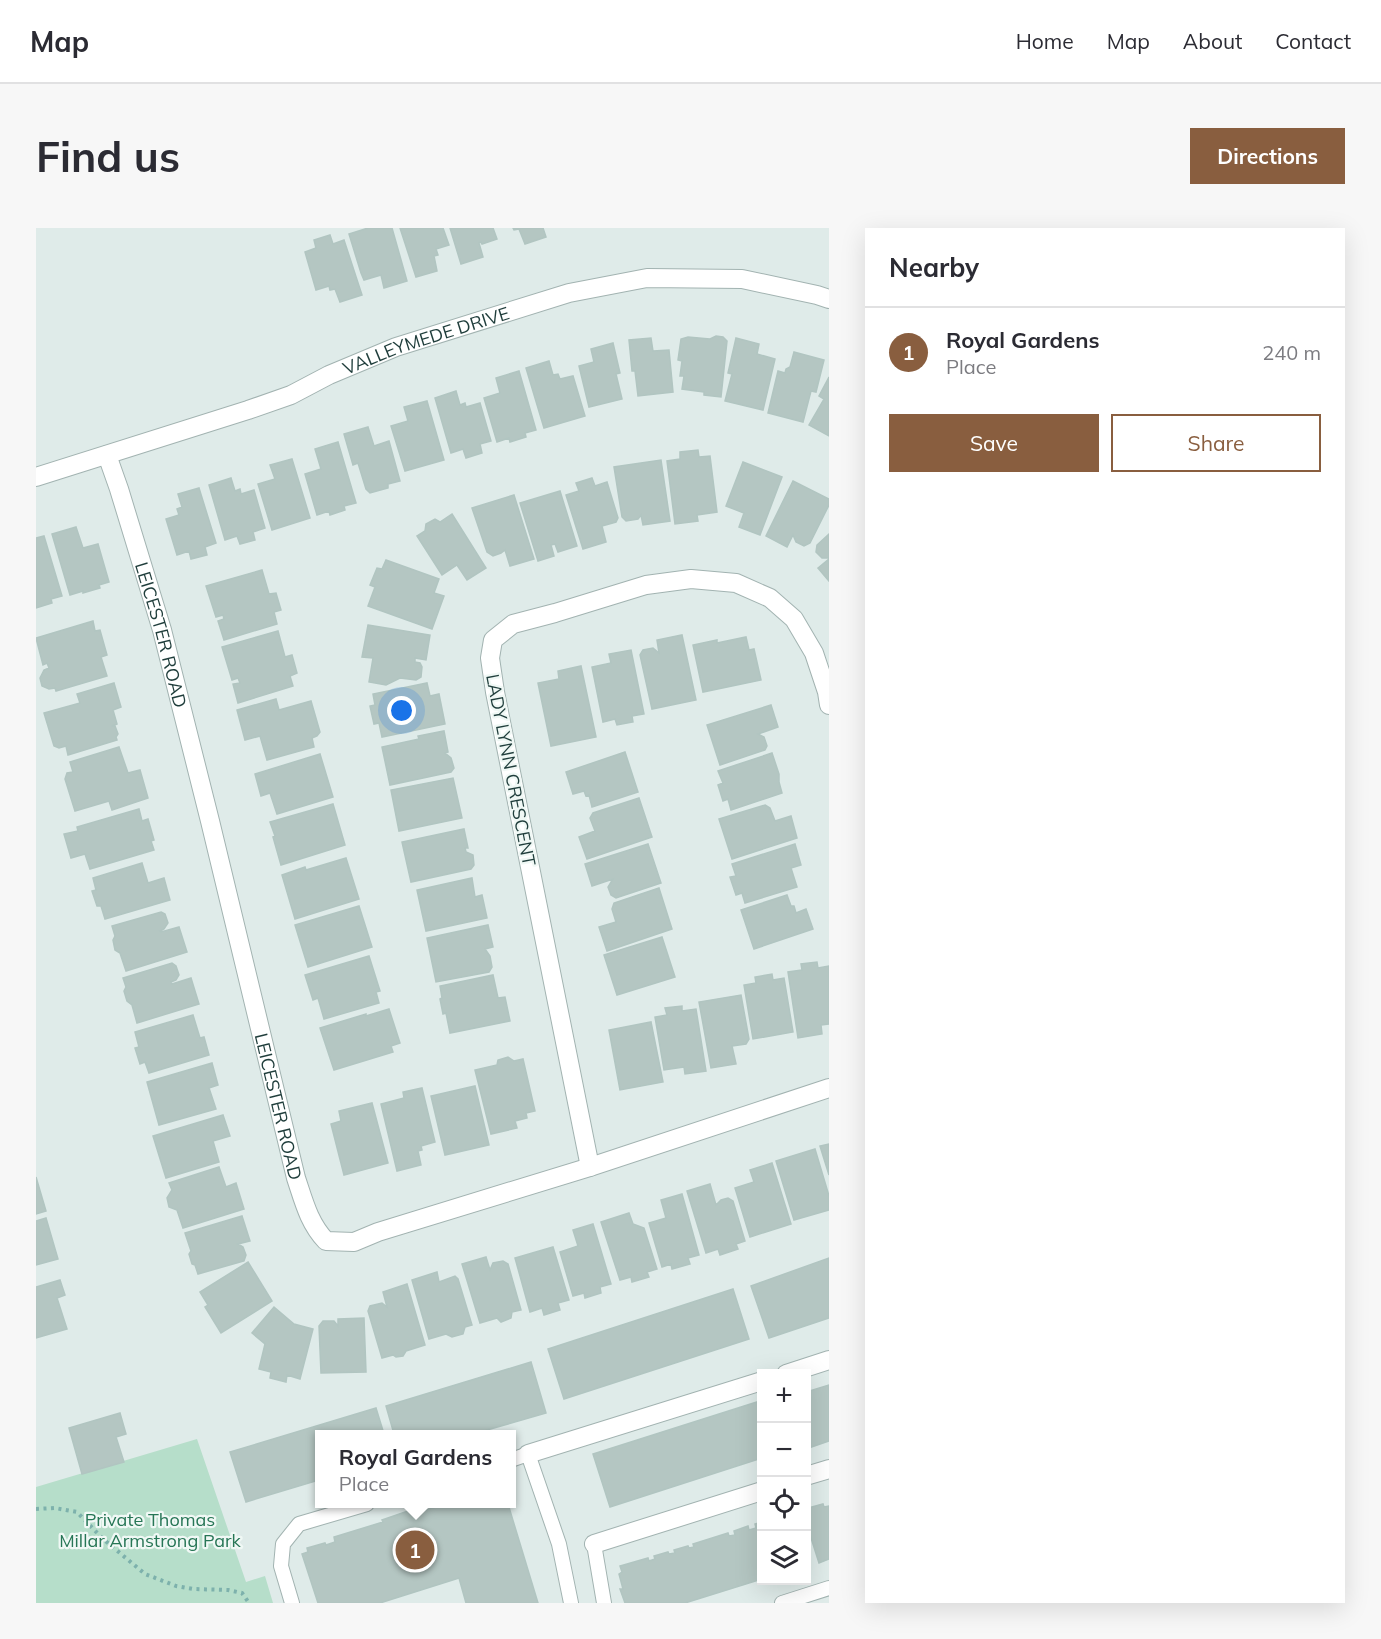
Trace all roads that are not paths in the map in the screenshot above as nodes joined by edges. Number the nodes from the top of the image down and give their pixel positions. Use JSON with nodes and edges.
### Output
{"nodes":[{"id":1,"x":829,"y":299,"type":"edge"},
{"id":2,"x":107,"y":455,"type":"junction"},
{"id":3,"x":36,"y":477,"type":"edge"},
{"id":4,"x":829,"y":705,"type":"edge"},
{"id":5,"x":829,"y":1088,"type":"edge"},
{"id":6,"x":590,"y":1167,"type":"junction"},
{"id":7,"x":829,"y":1360,"type":"edge"},
{"id":8,"x":801,"y":1369,"type":"edge"},
{"id":9,"x":757,"y":1383,"type":"edge"},
{"id":10,"x":520,"y":1457,"type":"edge"},
{"id":11,"x":829,"y":1469,"type":"edge"},
{"id":12,"x":811,"y":1475,"type":"edge"},
{"id":13,"x":757,"y":1493,"type":"edge"},
{"id":14,"x":351,"y":1508,"type":"edge"},
{"id":15,"x":594,"y":1544,"type":"joint"},
{"id":16,"x":829,"y":1588,"type":"edge"},
{"id":17,"x":292,"y":1603,"type":"edge"},
{"id":18,"x":571,"y":1603,"type":"edge"},
{"id":19,"x":604,"y":1603,"type":"edge"},
{"id":20,"x":782,"y":1603,"type":"edge"}],
"edges":[{"from":1,"to":2,"type":"street","name":"VALLEYMEDE DRIVE"},
{"from":2,"to":3,"type":"street","name":"VALLEYMEDE DRIVE"},
{"from":2,"to":6,"type":"street","name":"LEICESTER ROAD"},
{"from":4,"to":6,"type":"street","name":"LADY LYNN CRESCENT"},
{"from":5,"to":6,"type":"street","name":"LEICESTER ROAD"},
{"from":7,"to":8,"type":"street"},
{"from":9,"to":10,"type":"street"},
{"from":10,"to":18,"type":"lane"},
{"from":11,"to":12,"type":"street"},
{"from":13,"to":15,"type":"street"},
{"from":14,"to":17,"type":"lane"},
{"from":15,"to":19,"type":"lane"},
{"from":16,"to":20,"type":"lane"}]}
